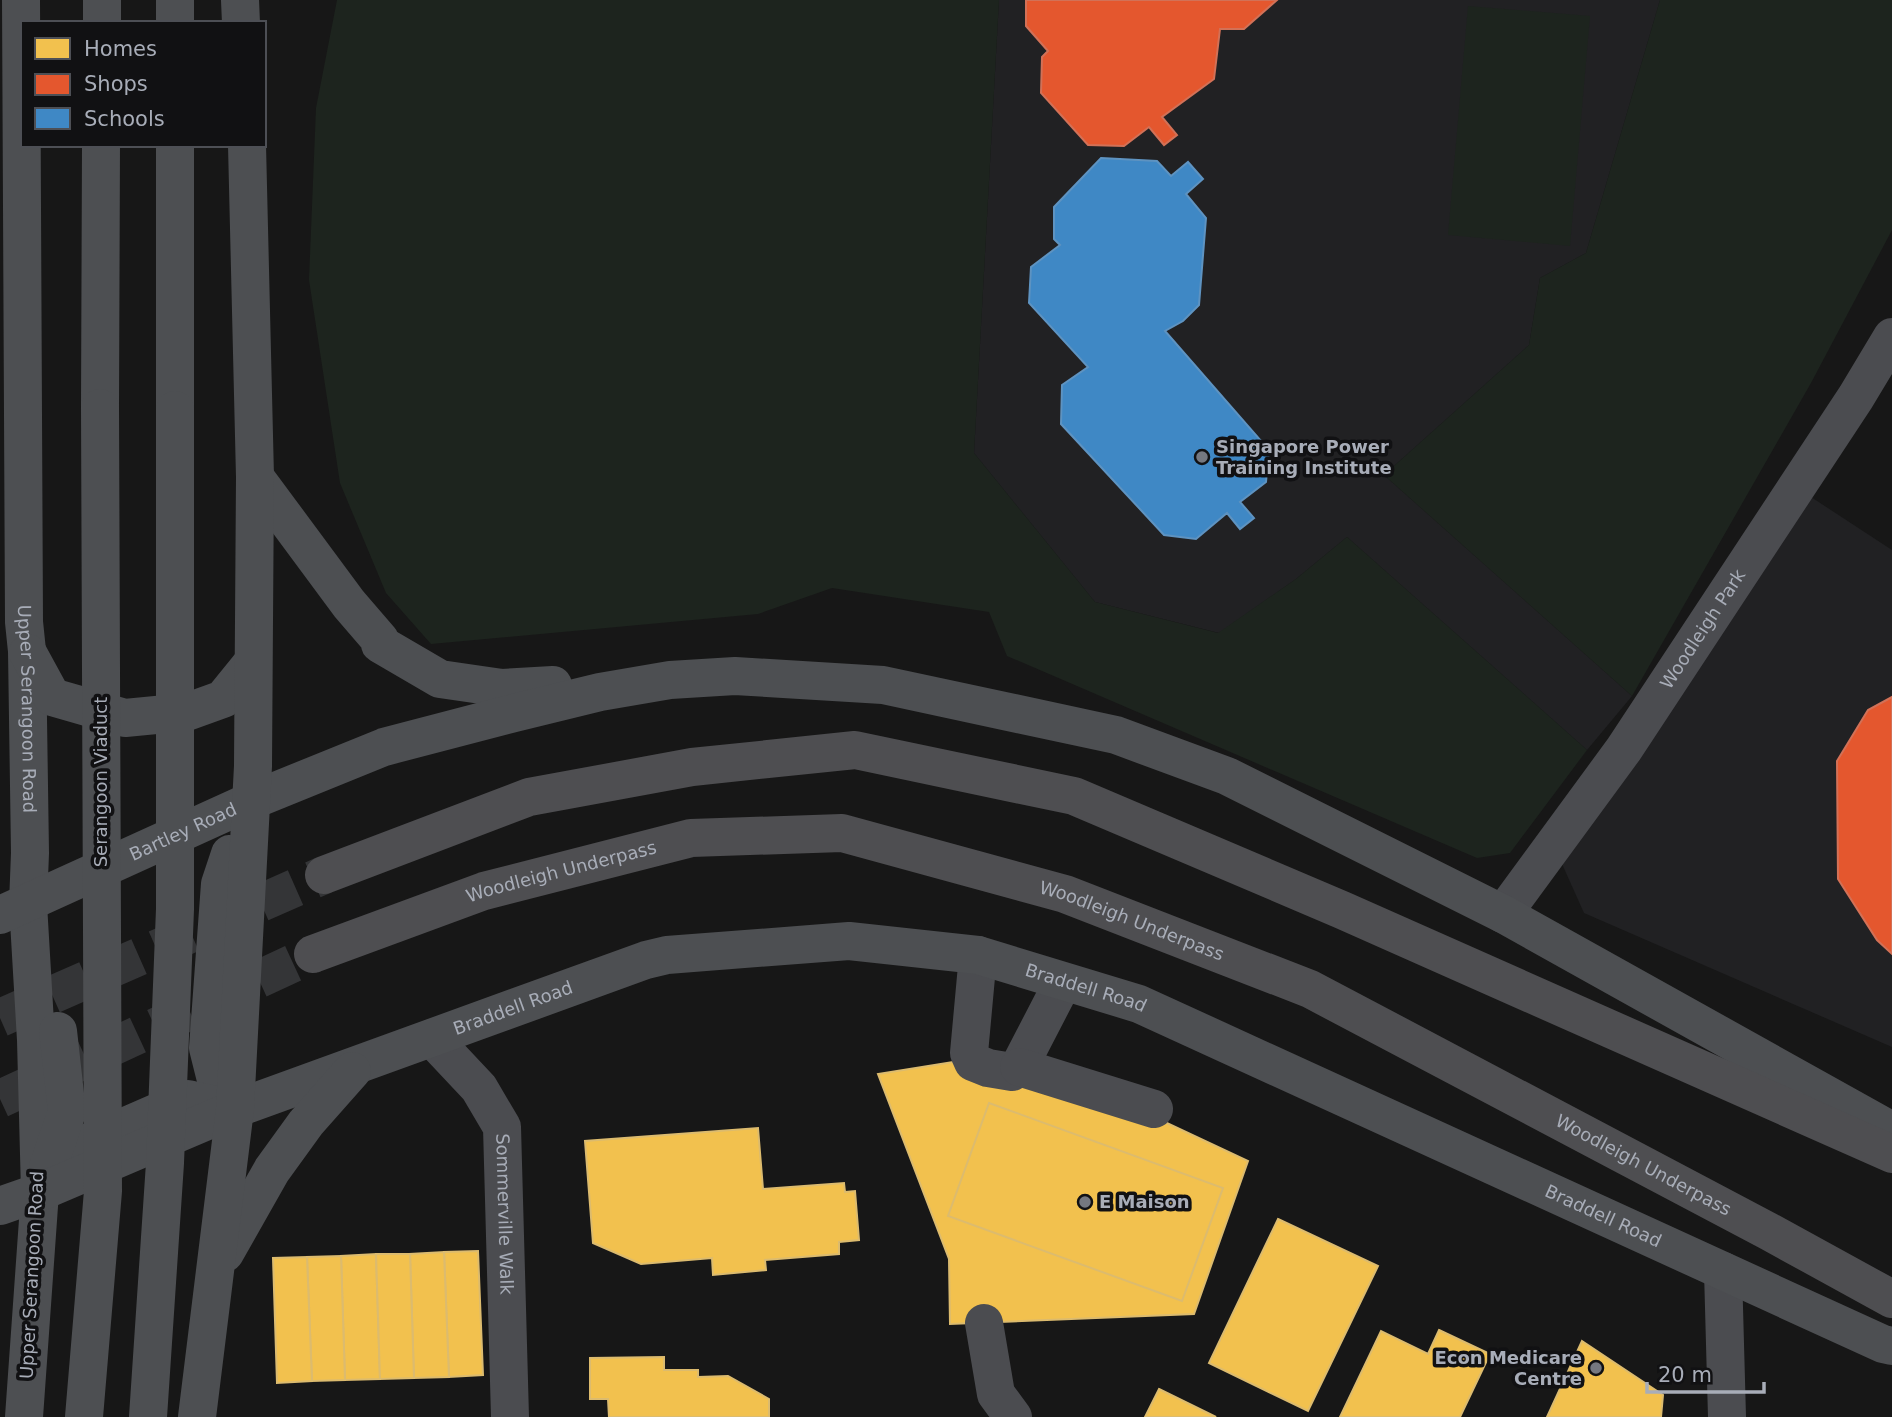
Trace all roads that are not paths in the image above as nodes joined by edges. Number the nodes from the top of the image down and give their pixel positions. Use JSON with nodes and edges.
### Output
{"nodes":[{"id":1,"x":21,"y":0,"type":"edge"},
{"id":2,"x":102,"y":0,"type":"edge"},
{"id":3,"x":175,"y":0,"type":"edge"},
{"id":4,"x":240,"y":0,"type":"edge"},
{"id":5,"x":21,"y":21,"type":"edge"},
{"id":6,"x":102,"y":21,"type":"edge"},
{"id":7,"x":175,"y":21,"type":"edge"},
{"id":8,"x":241,"y":21,"type":"edge"},
{"id":9,"x":22,"y":147,"type":"edge"},
{"id":10,"x":101,"y":147,"type":"edge"},
{"id":11,"x":176,"y":147,"type":"edge"},
{"id":12,"x":247,"y":147,"type":"edge"},
{"id":13,"x":1892,"y":337,"type":"edge"},
{"id":14,"x":255,"y":477,"type":"junction"},
{"id":15,"x":25,"y":636,"type":"junction"},
{"id":16,"x":253,"y":662,"type":"junction"},
{"id":17,"x":670,"y":680,"type":"junction"},
{"id":18,"x":0,"y":696,"type":"edge"},
{"id":19,"x":251,"y":801,"type":"junction"},
{"id":20,"x":324,"y":875,"type":"tunnel mouth"},
{"id":21,"x":14,"y":909,"type":"edge"},
{"id":22,"x":1503,"y":914,"type":"junction"},
{"id":23,"x":313,"y":954,"type":"tunnel mouth"},
{"id":24,"x":978,"y":955,"type":"junction"},
{"id":25,"x":1063,"y":982,"type":"junction"},
{"id":26,"x":432,"y":1038,"type":"junction"},
{"id":27,"x":356,"y":1066,"type":"junction"},
{"id":28,"x":1019,"y":1067,"type":"junction"},
{"id":29,"x":235,"y":1109,"type":"junction"},
{"id":30,"x":1154,"y":1109,"type":"dead end"},
{"id":31,"x":1892,"y":1131,"type":"edge"},
{"id":32,"x":1892,"y":1154,"type":"edge"},
{"id":33,"x":40,"y":1192,"type":"junction"},
{"id":34,"x":0,"y":1206,"type":"edge"},
{"id":35,"x":215,"y":1270,"type":"junction"},
{"id":36,"x":1723,"y":1271,"type":"junction"},
{"id":37,"x":1892,"y":1299,"type":"edge"},
{"id":38,"x":984,"y":1323,"type":"dead end"},
{"id":39,"x":1892,"y":1346,"type":"edge"},
{"id":40,"x":24,"y":1417,"type":"edge"},
{"id":41,"x":84,"y":1417,"type":"edge"},
{"id":42,"x":148,"y":1417,"type":"edge"},
{"id":43,"x":197,"y":1417,"type":"edge"},
{"id":44,"x":510,"y":1417,"type":"edge"},
{"id":45,"x":1013,"y":1417,"type":"edge"},
{"id":46,"x":1727,"y":1417,"type":"edge"}],
"edges":[{"from":1,"to":5,"type":"main road","name":"Upper Serangoon Road"},
{"from":2,"to":6,"type":"main road"},
{"from":3,"to":7,"type":"main road"},
{"from":4,"to":8,"type":"main road"},
{"from":9,"to":15,"type":"main road","name":"Upper Serangoon Road"},
{"from":10,"to":41,"type":"main road","name":"Serangoon Viaduct","bridge":true},
{"from":11,"to":42,"type":"main road","bridge":true},
{"from":12,"to":14,"type":"main road"},
{"from":13,"to":22,"type":"street","name":"Woodleigh Park"},
{"from":14,"to":16,"type":"main road"},
{"from":14,"to":17,"type":"main road"},
{"from":15,"to":16,"type":"main road"},
{"from":15,"to":18,"type":"main road"},
{"from":15,"to":21,"type":"main road","name":"Upper Serangoon Road"},
{"from":16,"to":19,"type":"main road"},
{"from":17,"to":19,"type":"main road"},
{"from":17,"to":22,"type":"main road"},
{"from":19,"to":21,"type":"main road","name":"Bartley Road"},
{"from":19,"to":29,"type":"main road"},
{"from":20,"to":32,"type":"highway"},
{"from":21,"to":33,"type":"main road","name":"Upper Serangoon Road"},
{"from":22,"to":31,"type":"main road"},
{"from":23,"to":37,"type":"highway","name":"Woodleigh Underpass"},
{"from":24,"to":25,"type":"main road","name":"Braddell Road"},
{"from":24,"to":26,"type":"main road","name":"Braddell Road"},
{"from":24,"to":28,"type":"street"},
{"from":25,"to":28,"type":"street"},
{"from":25,"to":36,"type":"main road","name":"Braddell Road"},
{"from":26,"to":27,"type":"main road","name":"Braddell Road"},
{"from":26,"to":44,"type":"street","name":"Sommerville Walk"},
{"from":27,"to":29,"type":"main road","name":"Braddell Road"},
{"from":27,"to":35,"type":"main road"},
{"from":28,"to":30,"type":"street"},
{"from":29,"to":33,"type":"main road"},
{"from":29,"to":35,"type":"main road"},
{"from":33,"to":34,"type":"main road"},
{"from":33,"to":40,"type":"main road","name":"Upper Serangoon Road"},
{"from":35,"to":43,"type":"main road"},
{"from":36,"to":39,"type":"main road","name":"Braddell Road"},
{"from":36,"to":46,"type":"street"},
{"from":38,"to":45,"type":"street"}]}
